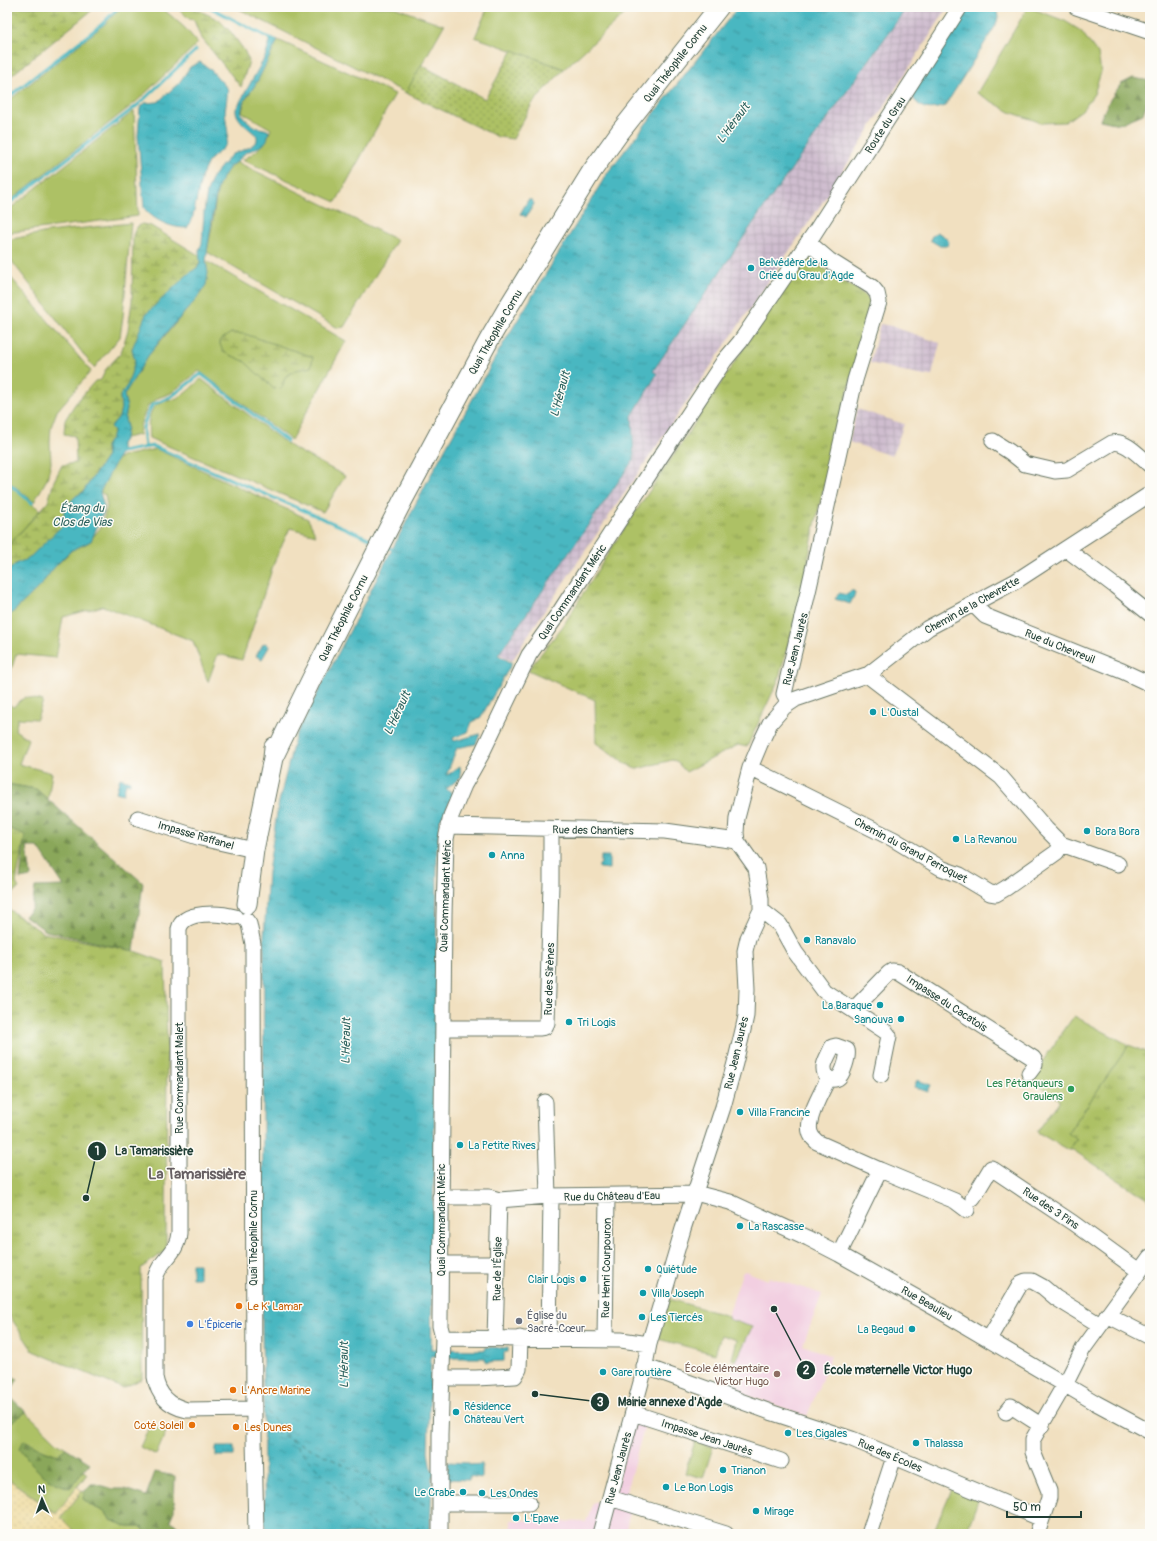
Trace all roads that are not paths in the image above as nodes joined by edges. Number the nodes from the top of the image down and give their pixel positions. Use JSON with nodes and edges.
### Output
{"nodes":[{"id":1,"x":719,"y":7,"type":"edge"},
{"id":2,"x":960,"y":7,"type":"edge"},
{"id":3,"x":1076,"y":7,"type":"edge"},
{"id":4,"x":1150,"y":32,"type":"edge"},
{"id":5,"x":808,"y":242,"type":"junction"},
{"id":6,"x":992,"y":441,"type":"dead end"},
{"id":7,"x":1150,"y":465,"type":"edge"},
{"id":8,"x":1150,"y":494,"type":"edge"},
{"id":9,"x":1066,"y":549,"type":"junction"},
{"id":10,"x":974,"y":604,"type":"junction"},
{"id":11,"x":1150,"y":614,"type":"edge"},
{"id":12,"x":869,"y":674,"type":"junction"},
{"id":13,"x":1150,"y":684,"type":"edge"},
{"id":14,"x":790,"y":703,"type":"junction"},
{"id":15,"x":750,"y":768,"type":"junction"},
{"id":16,"x":138,"y":818,"type":"dead end"},
{"id":17,"x":448,"y":826,"type":"junction"},
{"id":18,"x":551,"y":829,"type":"junction"},
{"id":19,"x":737,"y":841,"type":"junction"},
{"id":20,"x":1061,"y":844,"type":"junction"},
{"id":21,"x":254,"y":850,"type":"junction"},
{"id":22,"x":1118,"y":864,"type":"dead end"},
{"id":23,"x":761,"y":910,"type":"junction"},
{"id":24,"x":241,"y":912,"type":"junction"},
{"id":25,"x":854,"y":1010,"type":"junction"},
{"id":26,"x":443,"y":1028,"type":"junction"},
{"id":27,"x":1029,"y":1073,"type":"dead end"},
{"id":28,"x":881,"y":1075,"type":"dead end"},
{"id":29,"x":828,"y":1078,"type":"dead end"},
{"id":30,"x":545,"y":1102,"type":"dead end"},
{"id":31,"x":880,"y":1170,"type":"junction"},
{"id":32,"x":694,"y":1195,"type":"junction"},
{"id":33,"x":550,"y":1196,"type":"junction"},
{"id":34,"x":607,"y":1196,"type":"junction"},
{"id":35,"x":440,"y":1197,"type":"junction"},
{"id":36,"x":499,"y":1200,"type":"junction"},
{"id":37,"x":839,"y":1254,"type":"junction"},
{"id":38,"x":1150,"y":1257,"type":"edge"},
{"id":39,"x":440,"y":1264,"type":"junction"},
{"id":40,"x":497,"y":1264,"type":"junction"},
{"id":41,"x":1139,"y":1271,"type":"junction"},
{"id":42,"x":1104,"y":1320,"type":"junction"},
{"id":43,"x":1150,"y":1337,"type":"edge"},
{"id":44,"x":495,"y":1338,"type":"junction"},
{"id":45,"x":520,"y":1338,"type":"junction"},
{"id":46,"x":549,"y":1339,"type":"junction"},
{"id":47,"x":605,"y":1339,"type":"junction"},
{"id":48,"x":989,"y":1339,"type":"junction"},
{"id":49,"x":649,"y":1344,"type":"junction"},
{"id":50,"x":443,"y":1348,"type":"junction"},
{"id":51,"x":644,"y":1366,"type":"junction"},
{"id":52,"x":442,"y":1378,"type":"junction"},
{"id":53,"x":1065,"y":1384,"type":"junction"},
{"id":54,"x":254,"y":1409,"type":"junction"},
{"id":55,"x":1006,"y":1412,"type":"dead end"},
{"id":56,"x":633,"y":1413,"type":"junction"},
{"id":57,"x":1042,"y":1426,"type":"junction"},
{"id":58,"x":1150,"y":1432,"type":"edge"},
{"id":59,"x":894,"y":1457,"type":"junction"},
{"id":60,"x":781,"y":1461,"type":"dead end"},
{"id":61,"x":610,"y":1498,"type":"junction"},
{"id":62,"x":440,"y":1503,"type":"junction"},
{"id":63,"x":529,"y":1504,"type":"dead end"},
{"id":64,"x":1042,"y":1519,"type":"junction"},
{"id":65,"x":256,"y":1534,"type":"edge"},
{"id":66,"x":440,"y":1534,"type":"edge"},
{"id":67,"x":600,"y":1534,"type":"edge"},
{"id":68,"x":726,"y":1534,"type":"edge"},
{"id":69,"x":869,"y":1534,"type":"edge"},
{"id":70,"x":1037,"y":1534,"type":"edge"}],
"edges":[{"from":1,"to":21,"type":"main road","name":"Quai Théophile Cornu"},
{"from":2,"to":5,"type":"street","name":"Route du Grau"},
{"from":3,"to":4,"type":"street"},
{"from":5,"to":14,"type":"street","name":"Rue Jean Jaurès"},
{"from":5,"to":17,"type":"street","name":"Quai Commandant Méric"},
{"from":6,"to":7,"type":"street"},
{"from":8,"to":9,"type":"street","name":"Chemin de la Chevrette"},
{"from":9,"to":10,"type":"street","name":"Chemin de la Chevrette"},
{"from":9,"to":11,"type":"street"},
{"from":10,"to":12,"type":"street","name":"Chemin de la Chevrette"},
{"from":10,"to":13,"type":"street","name":"Rue du Chevreuil"},
{"from":12,"to":14,"type":"street","name":"Chemin de la Chevrette"},
{"from":12,"to":20,"type":"street"},
{"from":14,"to":15,"type":"street"},
{"from":15,"to":19,"type":"street"},
{"from":15,"to":20,"type":"street","name":"Chemin du Grand Perroquet"},
{"from":16,"to":21,"type":"street","name":"Impasse Raffanel"},
{"from":17,"to":18,"type":"street","name":"Rue des Chantiers"},
{"from":17,"to":26,"type":"street","name":"Quai Commandant Méric"},
{"from":18,"to":19,"type":"street","name":"Rue des Chantiers"},
{"from":18,"to":26,"type":"street","name":"Rue des Sirènes"},
{"from":19,"to":23,"type":"street","name":"Rue Jean Jaurès"},
{"from":20,"to":22,"type":"street"},
{"from":21,"to":24,"type":"main road","name":"Quai Théophile Cornu"},
{"from":23,"to":25,"type":"street"},
{"from":23,"to":32,"type":"street","name":"Rue Jean Jaurès"},
{"from":24,"to":54,"type":"street","name":"Quai Théophile Cornu"},
{"from":24,"to":54,"type":"street","name":"Rue Commandant Malet"},
{"from":25,"to":27,"type":"street","name":"Impasse du Cacatois"},
{"from":25,"to":28,"type":"street"},
{"from":26,"to":35,"type":"street","name":"Quai Commandant Méric"},
{"from":29,"to":31,"type":"street"},
{"from":30,"to":33,"type":"street"},
{"from":31,"to":37,"type":"street"},
{"from":31,"to":41,"type":"street","name":"Rue des 3 Pins"},
{"from":32,"to":34,"type":"street","name":"Rue du Château d'Eau"},
{"from":32,"to":37,"type":"street","name":"Rue Beaulieu"},
{"from":32,"to":49,"type":"street","name":"Rue Jean Jaurès"},
{"from":33,"to":34,"type":"street","name":"Rue du Château d'Eau"},
{"from":33,"to":36,"type":"street"},
{"from":33,"to":46,"type":"street","name":"Rue du Château d'Eau"},
{"from":34,"to":47,"type":"street","name":"Rue Henri Courpouron"},
{"from":35,"to":36,"type":"street"},
{"from":35,"to":39,"type":"street","name":"Quai Commandant Méric"},
{"from":36,"to":40,"type":"street","name":"Rue de l'Église"},
{"from":37,"to":48,"type":"street","name":"Rue Beaulieu"},
{"from":38,"to":41,"type":"street"},
{"from":39,"to":40,"type":"street"},
{"from":39,"to":50,"type":"street","name":"Quai Commandant Méric"},
{"from":40,"to":44,"type":"street","name":"Rue de l'Église"},
{"from":41,"to":42,"type":"street"},
{"from":42,"to":43,"type":"street"},
{"from":42,"to":48,"type":"street"},
{"from":42,"to":53,"type":"street"},
{"from":44,"to":45,"type":"street"},
{"from":44,"to":50,"type":"street"},
{"from":45,"to":46,"type":"street"},
{"from":45,"to":52,"type":"street"},
{"from":46,"to":47,"type":"street"},
{"from":47,"to":49,"type":"street"},
{"from":48,"to":53,"type":"street","name":"Rue Beaulieu"},
{"from":49,"to":51,"type":"street","name":"Rue Jean Jaurès"},
{"from":50,"to":52,"type":"street","name":"Quai Commandant Méric"},
{"from":51,"to":56,"type":"street","name":"Rue Jean Jaurès"},
{"from":51,"to":59,"type":"street","name":"Rue des Écoles"},
{"from":52,"to":62,"type":"street","name":"Quai Commandant Méric"},
{"from":53,"to":57,"type":"street"},
{"from":53,"to":58,"type":"street","name":"Rue Beaulieu"},
{"from":54,"to":65,"type":"street","name":"Quai Théophile Cornu"},
{"from":55,"to":57,"type":"street"},
{"from":56,"to":60,"type":"street","name":"Impasse Jean Jaurès"},
{"from":56,"to":61,"type":"street","name":"Rue Jean Jaurès"},
{"from":57,"to":64,"type":"street"},
{"from":59,"to":64,"type":"street","name":"Rue des Écoles"},
{"from":59,"to":69,"type":"street"},
{"from":61,"to":67,"type":"street","name":"Rue Jean Jaurès"},
{"from":61,"to":68,"type":"street"},
{"from":62,"to":63,"type":"street"},
{"from":62,"to":66,"type":"street","name":"Quai Commandant Méric"},
{"from":64,"to":70,"type":"street"}]}
